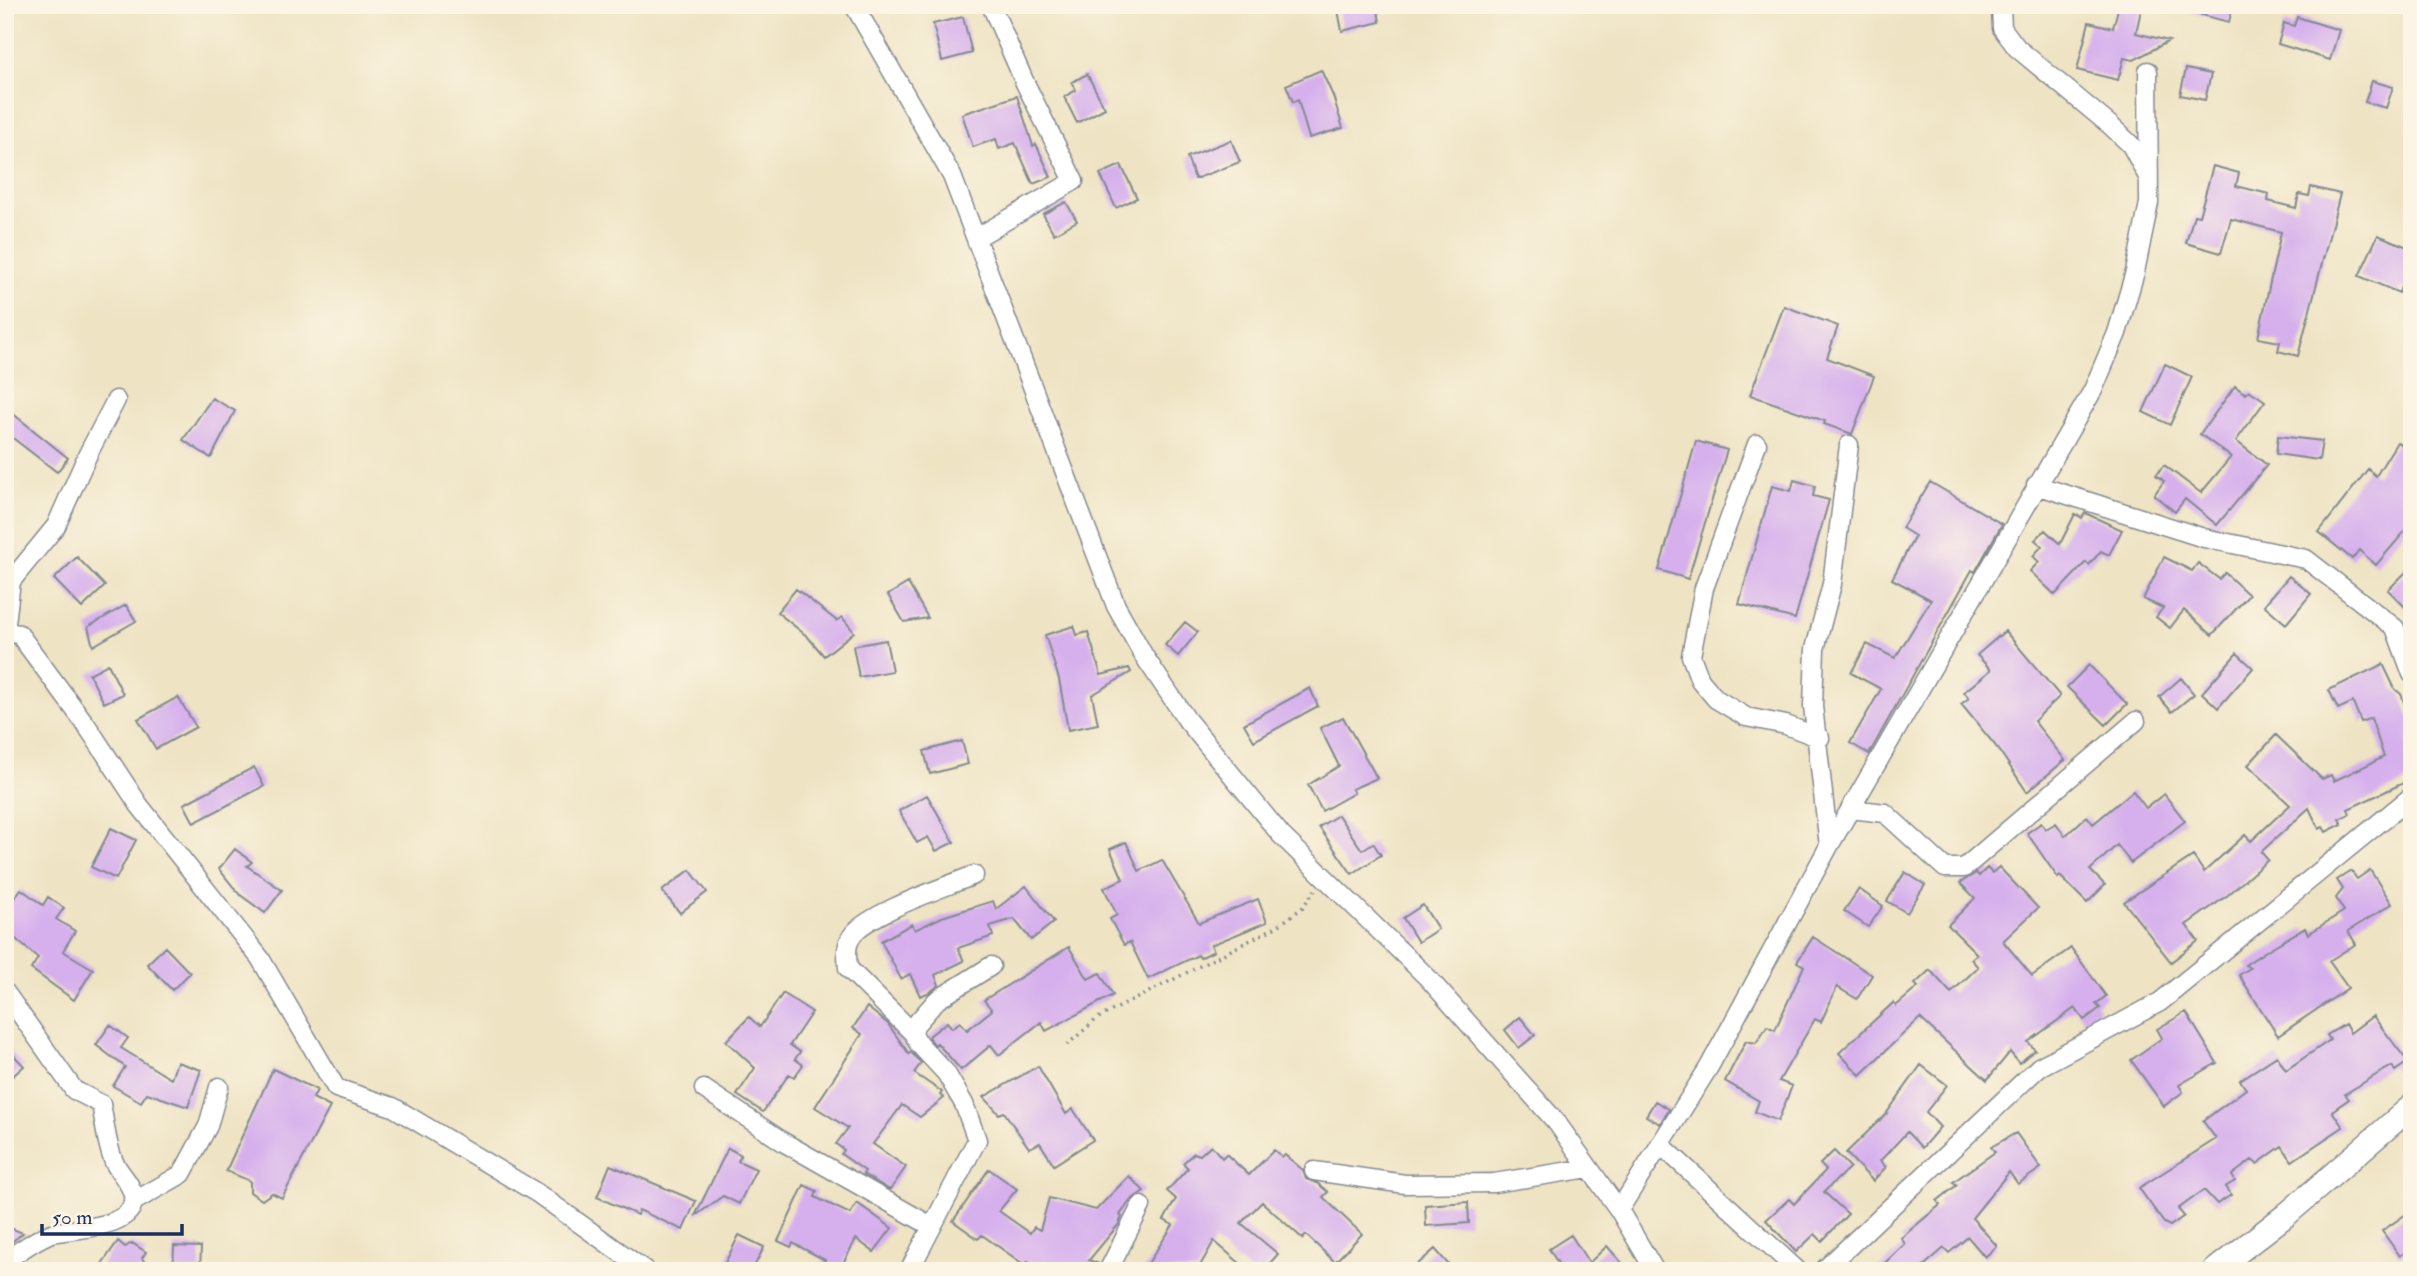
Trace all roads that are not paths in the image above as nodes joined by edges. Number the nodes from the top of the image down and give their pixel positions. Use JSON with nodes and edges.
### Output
{"nodes":[{"id":1,"x":854,"y":5,"type":"edge"},
{"id":2,"x":991,"y":5,"type":"edge"},
{"id":3,"x":2004,"y":5,"type":"edge"},
{"id":4,"x":2148,"y":71,"type":"dead end"},
{"id":5,"x":2148,"y":177,"type":"junction"},
{"id":6,"x":976,"y":238,"type":"junction"},
{"id":7,"x":116,"y":400,"type":"dead end"},
{"id":8,"x":1757,"y":444,"type":"dead end"},
{"id":9,"x":1849,"y":445,"type":"dead end"},
{"id":10,"x":2036,"y":485,"type":"junction"},
{"id":11,"x":5,"y":632,"type":"edge"},
{"id":12,"x":2412,"y":674,"type":"edge"},
{"id":13,"x":2136,"y":721,"type":"dead end"},
{"id":14,"x":1820,"y":738,"type":"junction"},
{"id":15,"x":2412,"y":796,"type":"edge"},
{"id":16,"x":1851,"y":810,"type":"junction"},
{"id":17,"x":1829,"y":846,"type":"junction"},
{"id":18,"x":974,"y":875,"type":"dead end"},
{"id":19,"x":991,"y":967,"type":"dead end"},
{"id":20,"x":5,"y":992,"type":"edge"},
{"id":21,"x":913,"y":1033,"type":"junction"},
{"id":22,"x":219,"y":1087,"type":"dead end"},
{"id":23,"x":704,"y":1089,"type":"dead end"},
{"id":24,"x":2412,"y":1106,"type":"edge"},
{"id":25,"x":1660,"y":1144,"type":"junction"},
{"id":26,"x":1589,"y":1168,"type":"junction"},
{"id":27,"x":1314,"y":1171,"type":"dead end"},
{"id":28,"x":133,"y":1202,"type":"junction"},
{"id":29,"x":1142,"y":1206,"type":"dead end"},
{"id":30,"x":1619,"y":1210,"type":"junction"},
{"id":31,"x":931,"y":1226,"type":"junction"},
{"id":32,"x":5,"y":1261,"type":"edge"},
{"id":33,"x":646,"y":1271,"type":"edge"},
{"id":34,"x":909,"y":1271,"type":"edge"},
{"id":35,"x":1108,"y":1271,"type":"edge"},
{"id":36,"x":1654,"y":1271,"type":"edge"},
{"id":37,"x":1798,"y":1271,"type":"edge"},
{"id":38,"x":1823,"y":1271,"type":"edge"},
{"id":39,"x":2214,"y":1271,"type":"edge"}],
"edges":[{"from":1,"to":6,"type":"street"},
{"from":2,"to":6,"type":"street"},
{"from":3,"to":5,"type":"street"},
{"from":4,"to":5,"type":"street"},
{"from":5,"to":10,"type":"street"},
{"from":6,"to":26,"type":"street"},
{"from":7,"to":11,"type":"street"},
{"from":8,"to":14,"type":"street"},
{"from":9,"to":14,"type":"street"},
{"from":10,"to":12,"type":"street"},
{"from":10,"to":16,"type":"street"},
{"from":11,"to":33,"type":"street"},
{"from":13,"to":16,"type":"street"},
{"from":14,"to":17,"type":"street"},
{"from":15,"to":38,"type":"street"},
{"from":16,"to":17,"type":"street"},
{"from":17,"to":25,"type":"street"},
{"from":18,"to":21,"type":"street"},
{"from":19,"to":21,"type":"street"},
{"from":20,"to":28,"type":"street"},
{"from":21,"to":31,"type":"street"},
{"from":22,"to":28,"type":"street"},
{"from":23,"to":31,"type":"street"},
{"from":24,"to":39,"type":"street"},
{"from":25,"to":30,"type":"street"},
{"from":25,"to":37,"type":"street"},
{"from":26,"to":27,"type":"street"},
{"from":26,"to":30,"type":"street"},
{"from":28,"to":32,"type":"street"},
{"from":29,"to":35,"type":"street"},
{"from":30,"to":36,"type":"street"},
{"from":31,"to":34,"type":"street"}]}
